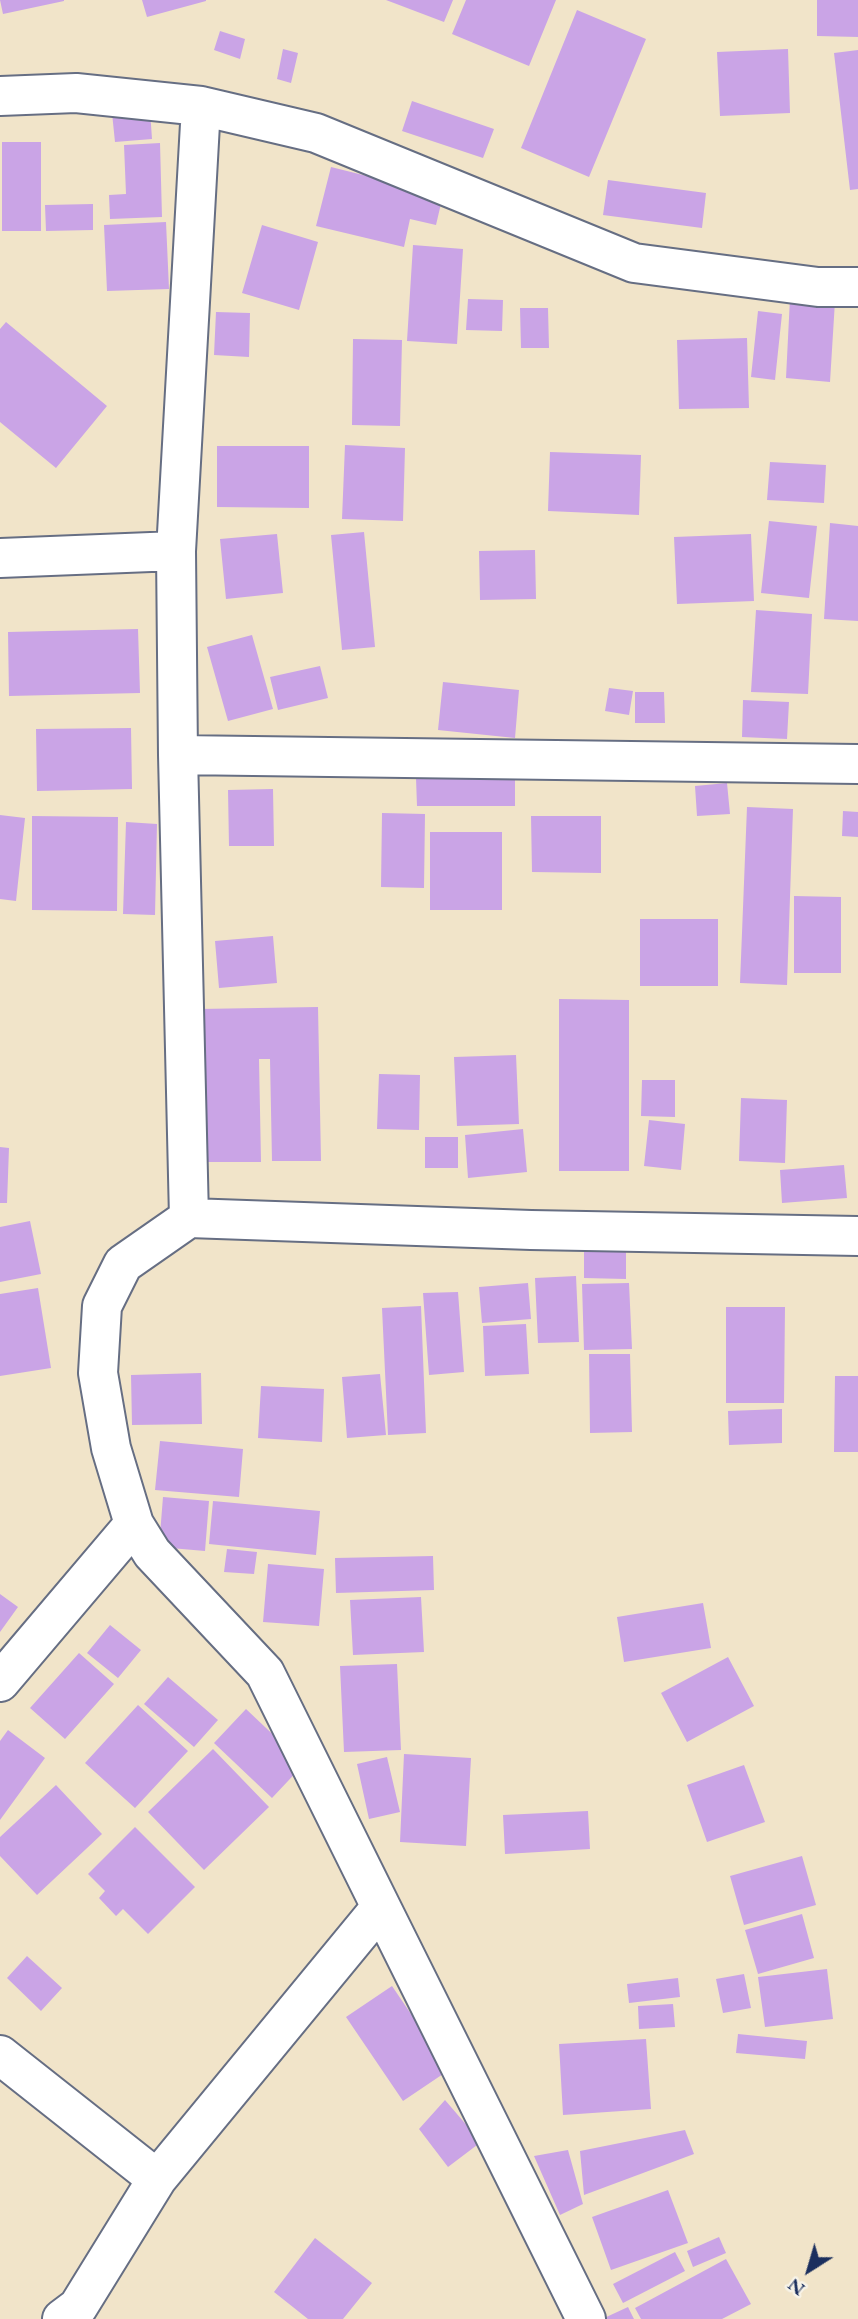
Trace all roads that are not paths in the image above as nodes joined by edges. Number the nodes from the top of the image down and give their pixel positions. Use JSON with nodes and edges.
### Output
{"nodes":[{"id":1,"x":0,"y":96,"type":"edge"},
{"id":2,"x":201,"y":106,"type":"junction"},
{"id":3,"x":858,"y":287,"type":"edge"},
{"id":4,"x":176,"y":551,"type":"junction"},
{"id":5,"x":0,"y":558,"type":"edge"},
{"id":6,"x":178,"y":755,"type":"junction"},
{"id":7,"x":858,"y":764,"type":"edge"},
{"id":8,"x":189,"y":1218,"type":"junction"},
{"id":9,"x":858,"y":1236,"type":"edge"},
{"id":10,"x":134,"y":1524,"type":"junction"},
{"id":11,"x":0,"y":1682,"type":"edge"},
{"id":12,"x":381,"y":1907,"type":"junction"},
{"id":13,"x":0,"y":2055,"type":"edge"},
{"id":14,"x":157,"y":2179,"type":"junction"},
{"id":15,"x":62,"y":2319,"type":"edge"},
{"id":16,"x":586,"y":2319,"type":"edge"}],
"edges":[{"from":1,"to":2,"type":"street"},
{"from":2,"to":3,"type":"street"},
{"from":2,"to":4,"type":"street"},
{"from":4,"to":5,"type":"street"},
{"from":4,"to":6,"type":"street"},
{"from":6,"to":7,"type":"street"},
{"from":6,"to":8,"type":"street"},
{"from":8,"to":9,"type":"street"},
{"from":8,"to":10,"type":"street"},
{"from":10,"to":11,"type":"street"},
{"from":10,"to":12,"type":"street"},
{"from":12,"to":14,"type":"street"},
{"from":12,"to":16,"type":"street"},
{"from":13,"to":14,"type":"street"},
{"from":14,"to":15,"type":"street"}]}
